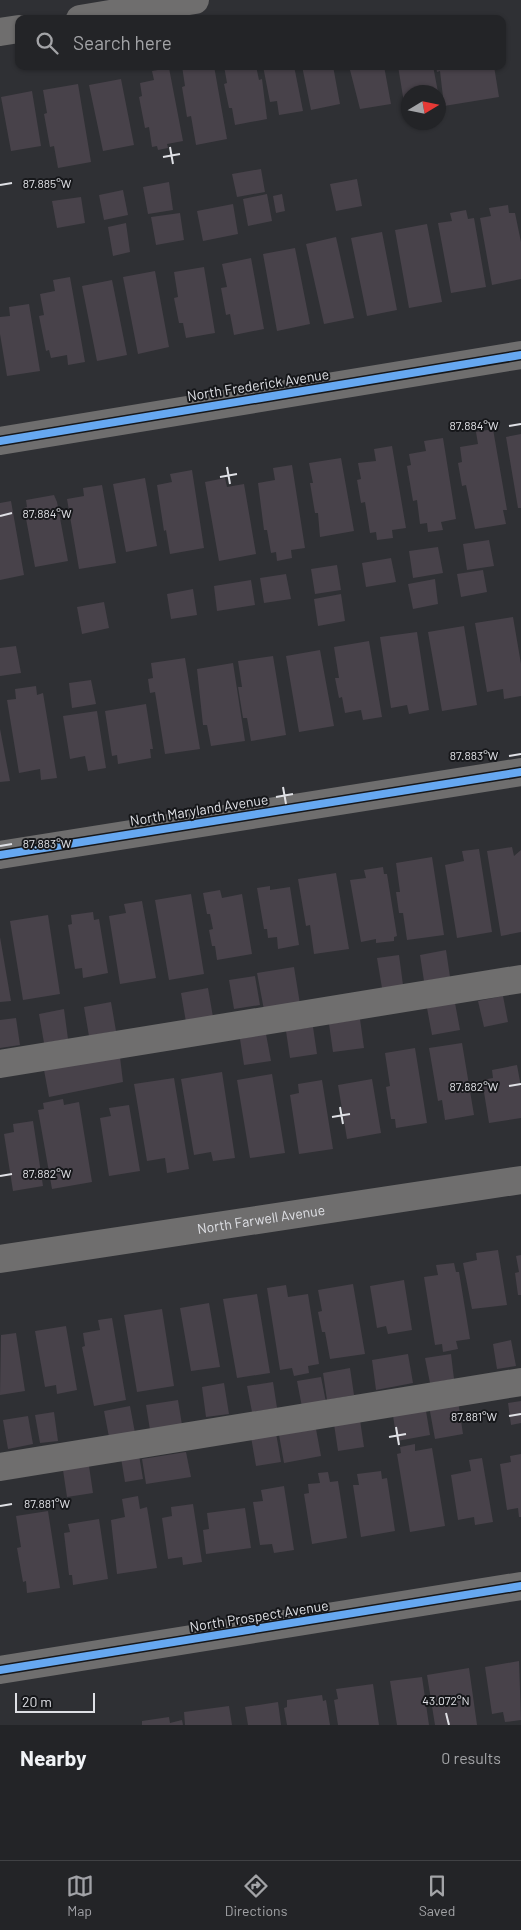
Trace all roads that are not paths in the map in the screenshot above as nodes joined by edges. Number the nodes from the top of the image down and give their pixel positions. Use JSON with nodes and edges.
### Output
{"nodes":[{"id":1,"x":195,"y":0,"type":"edge"},
{"id":2,"x":104,"y":15,"type":"edge"},
{"id":3,"x":15,"y":30,"type":"edge"},
{"id":4,"x":0,"y":32,"type":"edge"},
{"id":5,"x":521,"y":355,"type":"edge"},
{"id":6,"x":0,"y":441,"type":"edge"},
{"id":7,"x":521,"y":772,"type":"edge"},
{"id":8,"x":0,"y":854,"type":"edge"},
{"id":9,"x":521,"y":979,"type":"edge"},
{"id":10,"x":0,"y":1064,"type":"edge"},
{"id":11,"x":521,"y":1180,"type":"edge"},
{"id":12,"x":0,"y":1259,"type":"edge"},
{"id":13,"x":521,"y":1382,"type":"edge"},
{"id":14,"x":0,"y":1467,"type":"edge"},
{"id":15,"x":521,"y":1586,"type":"edge"},
{"id":16,"x":0,"y":1670,"type":"edge"}],
"edges":[{"from":1,"to":2,"type":"street"},
{"from":3,"to":4,"type":"street"},
{"from":5,"to":6,"type":"street","name":"North Frederick Avenue"},
{"from":7,"to":8,"type":"street","name":"North Maryland Avenue"},
{"from":9,"to":10,"type":"street"},
{"from":11,"to":12,"type":"street","name":"North Farwell Avenue"},
{"from":13,"to":14,"type":"street"},
{"from":15,"to":16,"type":"street","name":"North Prospect Avenue"}]}
